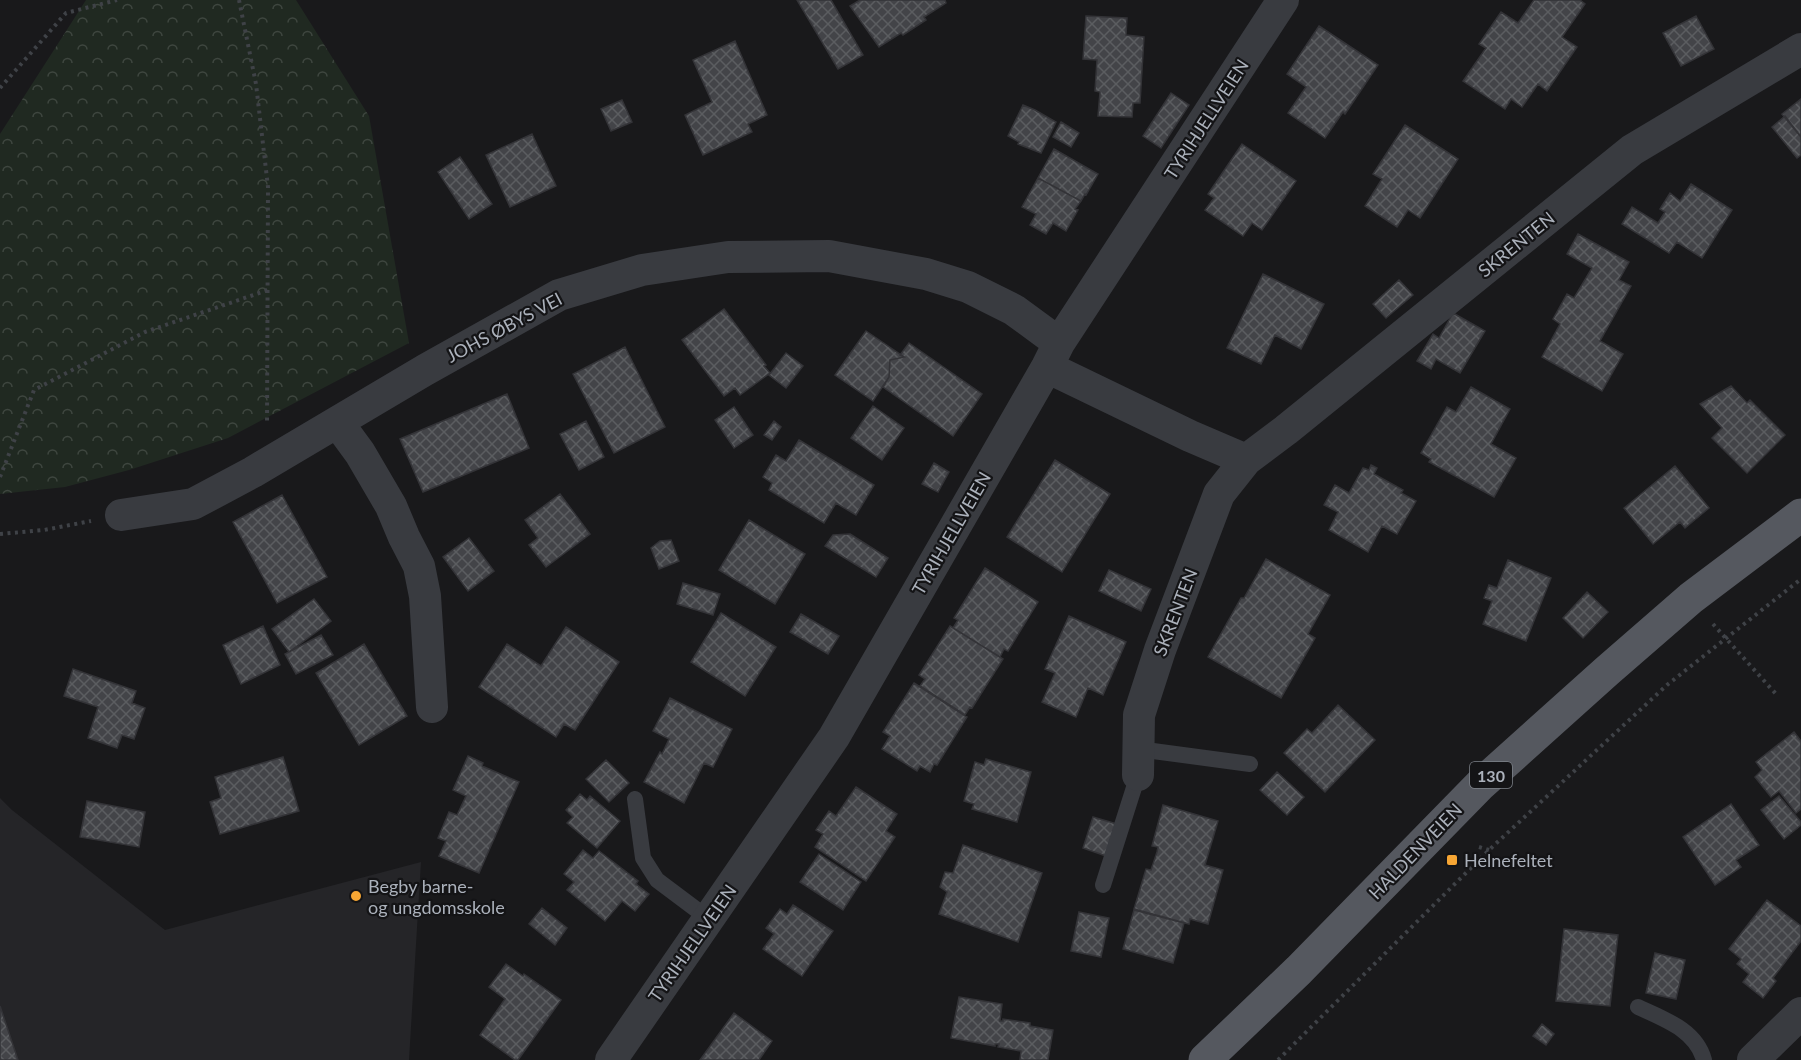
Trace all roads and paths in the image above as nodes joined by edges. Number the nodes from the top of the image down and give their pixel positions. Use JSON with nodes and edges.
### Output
{"nodes":[{"id":1,"x":117,"y":0,"type":"edge"},
{"id":2,"x":239,"y":0,"type":"edge"},
{"id":3,"x":1283,"y":0,"type":"edge"},
{"id":4,"x":1801,"y":49,"type":"edge"},
{"id":5,"x":0,"y":88,"type":"edge"},
{"id":6,"x":268,"y":290,"type":"junction"},
{"id":7,"x":1053,"y":355,"type":"junction"},
{"id":8,"x":338,"y":423,"type":"junction"},
{"id":9,"x":1246,"y":460,"type":"junction"},
{"id":10,"x":266,"y":464,"type":"junction"},
{"id":11,"x":0,"y":477,"type":"edge"},
{"id":12,"x":121,"y":515,"type":"joint"},
{"id":13,"x":1801,"y":515,"type":"edge"},
{"id":14,"x":0,"y":534,"type":"edge"},
{"id":15,"x":1801,"y":579,"type":"edge"},
{"id":16,"x":1691,"y":598,"type":"junction"},
{"id":17,"x":1725,"y":639,"type":"junction"},
{"id":18,"x":1776,"y":694,"type":"dead end"},
{"id":19,"x":432,"y":707,"type":"dead end"},
{"id":20,"x":1138,"y":762,"type":"junction"},
{"id":21,"x":1250,"y":764,"type":"dead end"},
{"id":22,"x":635,"y":799,"type":"dead end"},
{"id":23,"x":1479,"y":847,"type":"dead end"},
{"id":24,"x":1489,"y":850,"type":"junction"},
{"id":25,"x":1104,"y":885,"type":"dead end"},
{"id":26,"x":709,"y":919,"type":"junction"},
{"id":27,"x":1371,"y":959,"type":"dead end"},
{"id":28,"x":1372,"y":967,"type":"junction"},
{"id":29,"x":1638,"y":1007,"type":"dead end"},
{"id":30,"x":1801,"y":1013,"type":"edge"},
{"id":31,"x":611,"y":1060,"type":"edge"},
{"id":32,"x":1205,"y":1060,"type":"edge"},
{"id":33,"x":1278,"y":1060,"type":"edge"},
{"id":34,"x":1704,"y":1060,"type":"edge"},
{"id":35,"x":1753,"y":1060,"type":"edge"}],
"edges":[{"from":1,"to":5,"type":"path"},
{"from":2,"to":6,"type":"path"},
{"from":3,"to":7,"type":"street","name":"TYRIHJELLVEIEN"},
{"from":4,"to":9,"type":"street","name":"SKRENTEN"},
{"from":6,"to":10,"type":"path"},
{"from":6,"to":11,"type":"path"},
{"from":7,"to":8,"type":"street","name":"JOHS ØBYS VEI"},
{"from":7,"to":9,"type":"street"},
{"from":7,"to":26,"type":"street","name":"TYRIHJELLVEIEN"},
{"from":8,"to":10,"type":"street","name":"JOHS ØBYS VEI"},
{"from":8,"to":19,"type":"street"},
{"from":9,"to":20,"type":"street","name":"SKRENTEN"},
{"from":10,"to":12,"type":"street","name":"JOHS ØBYS VEI"},
{"from":12,"to":14,"type":"path"},
{"from":13,"to":16,"type":"main road","name":"HALDENVEIEN","number":"130"},
{"from":15,"to":17,"type":"path"},
{"from":16,"to":17,"type":"path"},
{"from":16,"to":32,"type":"main road","name":"HALDENVEIEN","number":"130"},
{"from":17,"to":18,"type":"path"},
{"from":17,"to":24,"type":"path"},
{"from":20,"to":21,"type":"lane"},
{"from":20,"to":25,"type":"lane"},
{"from":22,"to":26,"type":"lane"},
{"from":23,"to":24,"type":"path"},
{"from":24,"to":28,"type":"path"},
{"from":26,"to":31,"type":"street","name":"TYRIHJELLVEIEN"},
{"from":27,"to":28,"type":"path"},
{"from":28,"to":33,"type":"path"},
{"from":29,"to":34,"type":"lane"},
{"from":30,"to":35,"type":"street"}]}
